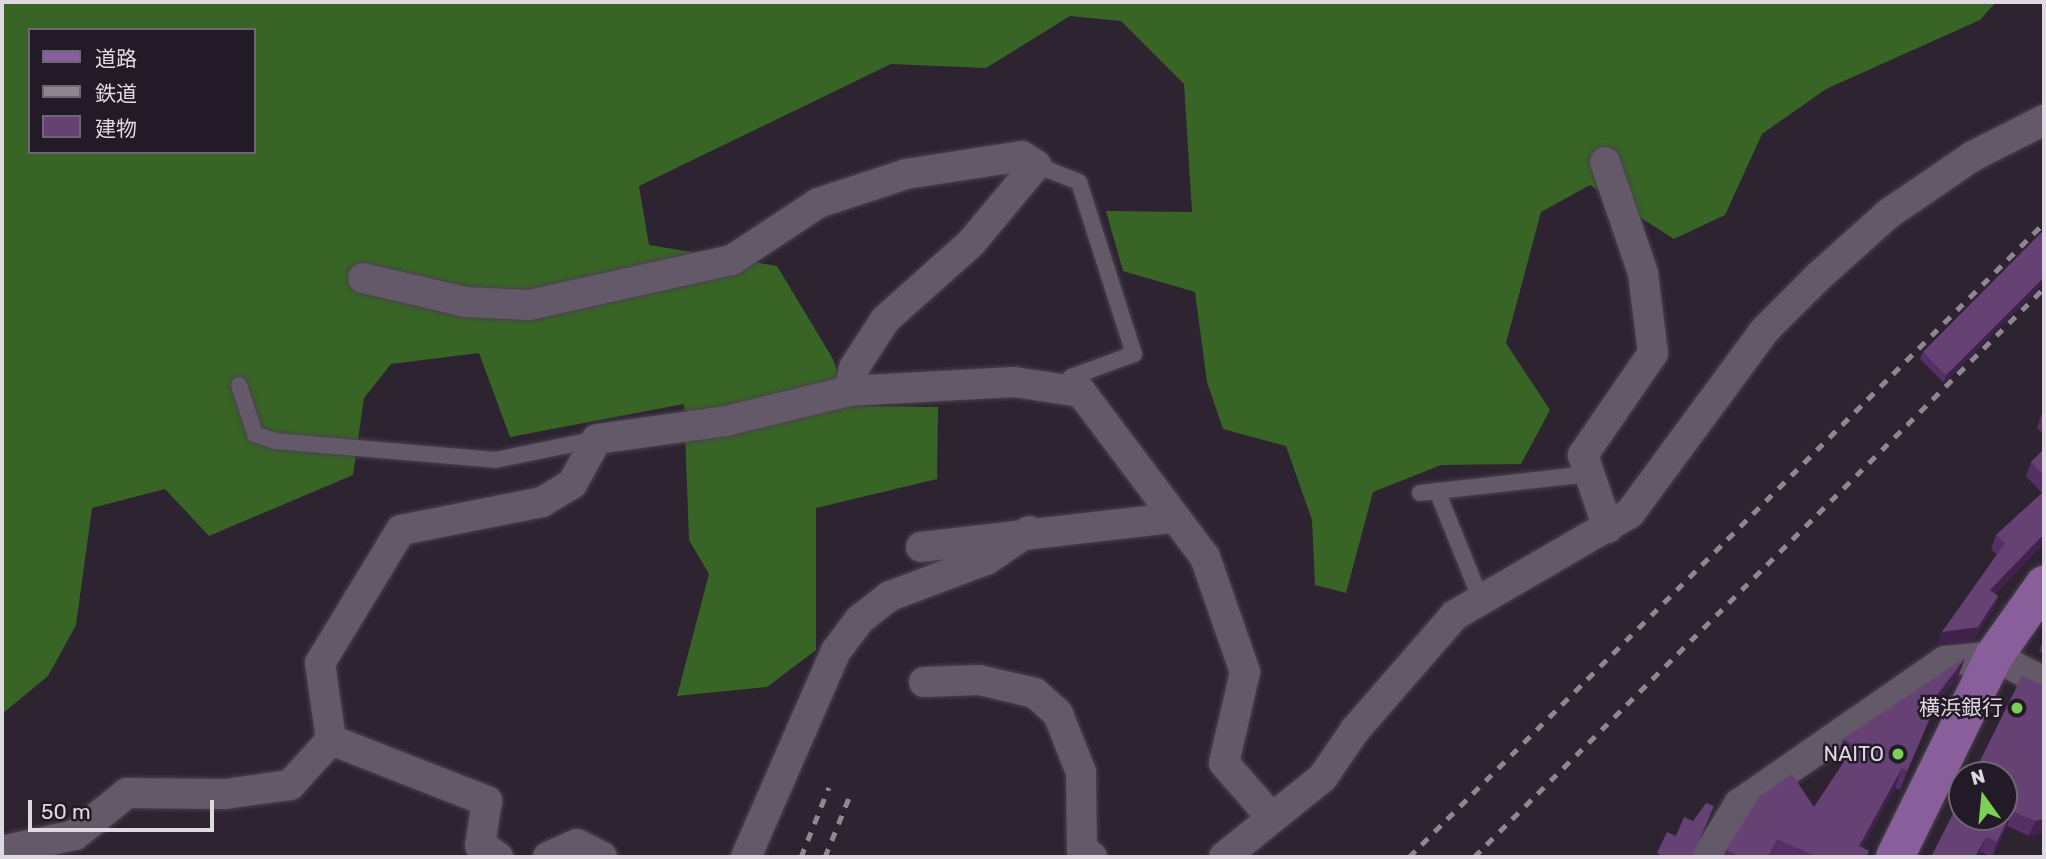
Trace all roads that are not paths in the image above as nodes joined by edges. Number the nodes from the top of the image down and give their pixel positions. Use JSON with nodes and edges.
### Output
{"nodes":[{"id":1,"x":2044,"y":120,"type":"edge"},
{"id":2,"x":1605,"y":162,"type":"dead end"},
{"id":3,"x":1036,"y":165,"type":"junction"},
{"id":4,"x":363,"y":278,"type":"dead end"},
{"id":5,"x":239,"y":384,"type":"dead end"},
{"id":6,"x":1066,"y":388,"type":"junction"},
{"id":7,"x":849,"y":390,"type":"junction"},
{"id":8,"x":597,"y":439,"type":"junction"},
{"id":9,"x":1590,"y":474,"type":"junction"},
{"id":10,"x":1173,"y":518,"type":"junction"},
{"id":11,"x":1608,"y":528,"type":"junction"},
{"id":12,"x":1029,"y":531,"type":"junction"},
{"id":13,"x":921,"y":547,"type":"dead end"},
{"id":14,"x":2044,"y":585,"type":"edge"},
{"id":15,"x":1481,"y":600,"type":"junction"},
{"id":16,"x":1994,"y":656,"type":"junction"},
{"id":17,"x":2044,"y":681,"type":"edge"},
{"id":18,"x":924,"y":682,"type":"dead end"},
{"id":19,"x":331,"y":740,"type":"junction"},
{"id":20,"x":1272,"y":818,"type":"junction"},
{"id":21,"x":2,"y":851,"type":"edge"},
{"id":22,"x":1082,"y":854,"type":"edge"},
{"id":23,"x":498,"y":857,"type":"edge"},
{"id":24,"x":548,"y":857,"type":"edge"},
{"id":25,"x":602,"y":857,"type":"edge"},
{"id":26,"x":746,"y":857,"type":"edge"},
{"id":27,"x":1224,"y":857,"type":"edge"},
{"id":28,"x":1707,"y":857,"type":"edge"},
{"id":29,"x":1895,"y":857,"type":"edge"}],
"edges":[{"from":1,"to":11,"type":"street"},
{"from":2,"to":9,"type":"street"},
{"from":3,"to":4,"type":"street"},
{"from":3,"to":6,"type":"lane"},
{"from":3,"to":7,"type":"street"},
{"from":5,"to":8,"type":"lane"},
{"from":6,"to":7,"type":"street"},
{"from":6,"to":10,"type":"street"},
{"from":7,"to":8,"type":"street"},
{"from":8,"to":19,"type":"street"},
{"from":9,"to":11,"type":"street"},
{"from":9,"to":15,"type":"lane"},
{"from":10,"to":12,"type":"street"},
{"from":10,"to":20,"type":"street"},
{"from":11,"to":15,"type":"street"},
{"from":12,"to":13,"type":"street"},
{"from":12,"to":26,"type":"street"},
{"from":14,"to":16,"type":"main road"},
{"from":15,"to":20,"type":"street"},
{"from":16,"to":17,"type":"street"},
{"from":16,"to":28,"type":"street"},
{"from":16,"to":29,"type":"main road"},
{"from":18,"to":22,"type":"street"},
{"from":19,"to":21,"type":"street"},
{"from":19,"to":23,"type":"street"},
{"from":20,"to":27,"type":"street"},
{"from":24,"to":25,"type":"street"}]}
